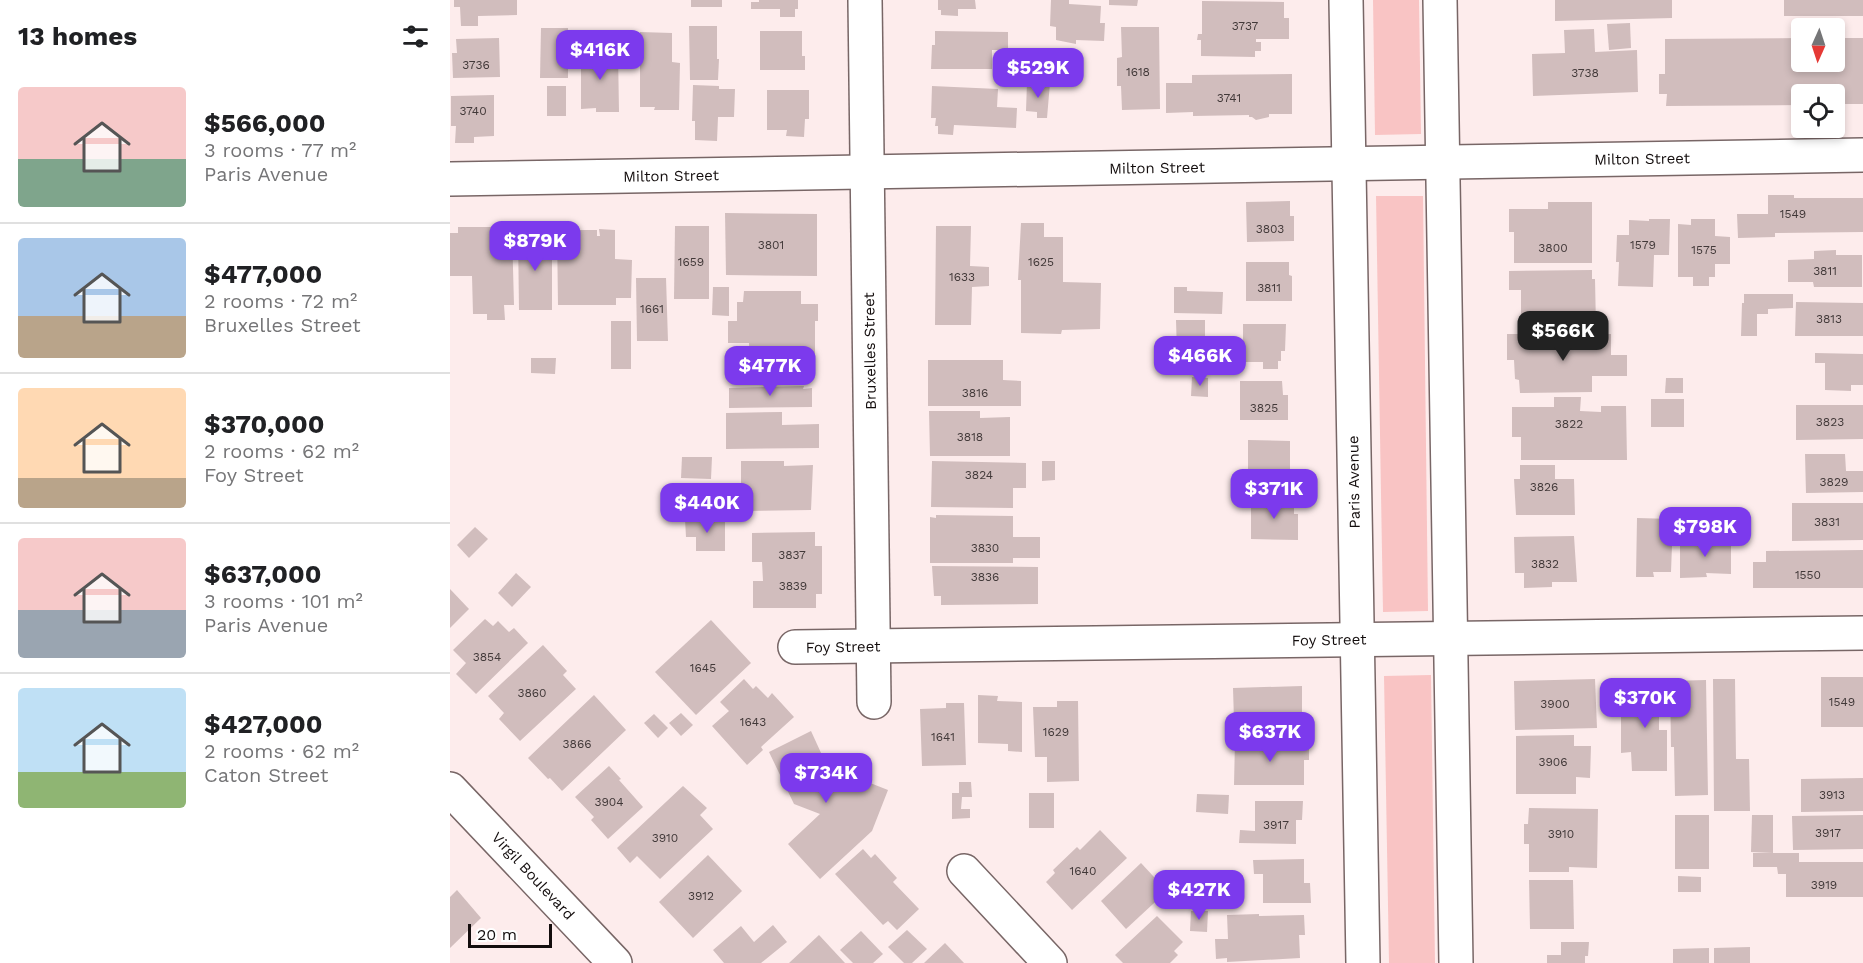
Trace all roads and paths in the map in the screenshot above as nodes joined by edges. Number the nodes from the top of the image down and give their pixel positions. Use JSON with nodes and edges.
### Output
{"nodes":[{"id":1,"x":865,"y":0,"type":"edge"},
{"id":2,"x":1346,"y":0,"type":"edge"},
{"id":3,"x":1440,"y":0,"type":"edge"},
{"id":4,"x":1863,"y":155,"type":"edge"},
{"id":5,"x":1443,"y":163,"type":"junction"},
{"id":6,"x":1349,"y":165,"type":"junction"},
{"id":7,"x":868,"y":173,"type":"junction"},
{"id":8,"x":450,"y":179,"type":"edge"},
{"id":9,"x":1863,"y":633,"type":"edge"},
{"id":10,"x":1450,"y":638,"type":"junction"},
{"id":11,"x":1357,"y":639,"type":"junction"},
{"id":12,"x":873,"y":646,"type":"junction"},
{"id":13,"x":795,"y":647,"type":"dead end"},
{"id":14,"x":874,"y":702,"type":"dead end"},
{"id":15,"x":450,"y":789,"type":"edge"},
{"id":16,"x":963,"y":871,"type":"dead end"},
{"id":17,"x":615,"y":963,"type":"edge"},
{"id":18,"x":1050,"y":963,"type":"edge"},
{"id":19,"x":1363,"y":963,"type":"edge"},
{"id":20,"x":1456,"y":963,"type":"edge"}],
"edges":[{"from":1,"to":7,"type":"street","name":"Bruxelles Street"},
{"from":2,"to":6,"type":"street","name":"Paris Avenue"},
{"from":3,"to":5,"type":"street"},
{"from":4,"to":5,"type":"street","name":"Milton Street"},
{"from":5,"to":6,"type":"street","name":"Milton Street"},
{"from":5,"to":10,"type":"street"},
{"from":6,"to":7,"type":"street","name":"Milton Street"},
{"from":6,"to":11,"type":"street","name":"Paris Avenue"},
{"from":7,"to":8,"type":"street","name":"Milton Street"},
{"from":7,"to":12,"type":"street","name":"Bruxelles Street"},
{"from":9,"to":10,"type":"street","name":"Foy Street"},
{"from":10,"to":11,"type":"street","name":"Foy Street"},
{"from":10,"to":20,"type":"street"},
{"from":11,"to":12,"type":"street","name":"Foy Street"},
{"from":11,"to":19,"type":"street","name":"Paris Avenue"},
{"from":12,"to":13,"type":"street","name":"Foy Street"},
{"from":12,"to":14,"type":"street","name":"Bruxelles Street"},
{"from":15,"to":17,"type":"street","name":"Virgil Boulevard"},
{"from":16,"to":18,"type":"street"}]}
